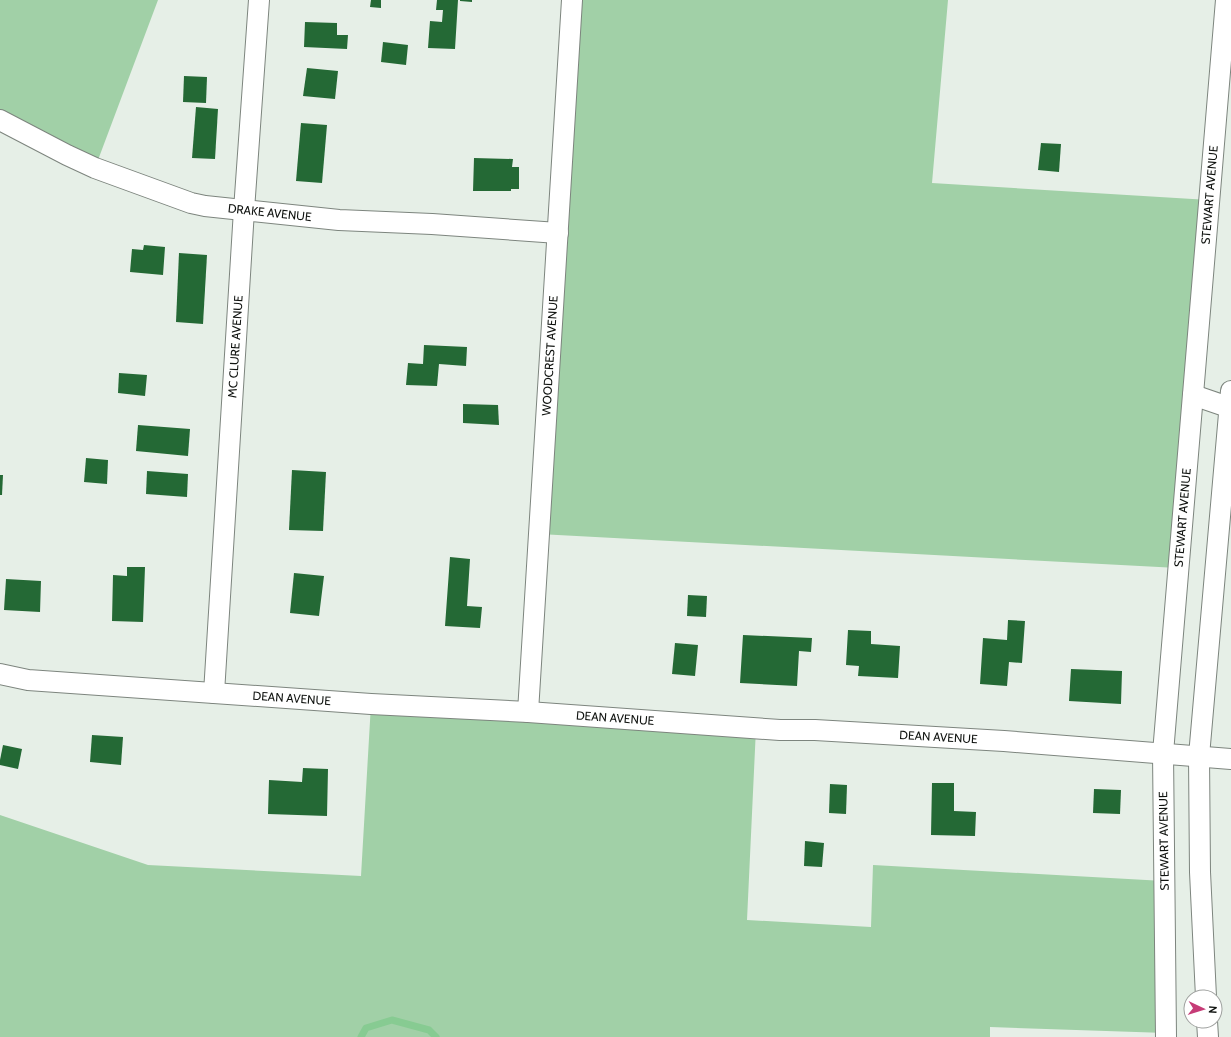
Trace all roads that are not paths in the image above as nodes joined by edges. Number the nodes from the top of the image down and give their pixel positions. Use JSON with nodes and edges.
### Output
{"nodes":[{"id":1,"x":260,"y":0,"type":"edge"},
{"id":2,"x":572,"y":0,"type":"edge"},
{"id":3,"x":1226,"y":0,"type":"edge"},
{"id":4,"x":1225,"y":79,"type":"edge"},
{"id":5,"x":0,"y":120,"type":"edge"},
{"id":6,"x":244,"y":210,"type":"junction"},
{"id":7,"x":558,"y":233,"type":"junction"},
{"id":8,"x":1193,"y":395,"type":"junction"},
{"id":9,"x":1230,"y":402,"type":"edge"},
{"id":10,"x":0,"y":674,"type":"edge"},
{"id":11,"x":214,"y":693,"type":"junction"},
{"id":12,"x":528,"y":712,"type":"junction"},
{"id":13,"x":1163,"y":753,"type":"junction"},
{"id":14,"x":1199,"y":756,"type":"junction"},
{"id":15,"x":1231,"y":759,"type":"edge"},
{"id":16,"x":1206,"y":989,"type":"edge"},
{"id":17,"x":1166,"y":1037,"type":"edge"}],
"edges":[{"from":1,"to":6,"type":"street","name":"MC CLURE AVENUE"},
{"from":2,"to":7,"type":"street","name":"WOODCREST AVENUE"},
{"from":3,"to":4,"type":"street","name":"STEWART AVENUE"},
{"from":4,"to":8,"type":"street","name":"STEWART AVENUE"},
{"from":5,"to":6,"type":"street","name":"DRAKE AVENUE"},
{"from":6,"to":7,"type":"street","name":"DRAKE AVENUE"},
{"from":6,"to":11,"type":"street","name":"MC CLURE AVENUE"},
{"from":7,"to":12,"type":"street","name":"WOODCREST AVENUE"},
{"from":8,"to":9,"type":"street"},
{"from":8,"to":13,"type":"street","name":"STEWART AVENUE"},
{"from":9,"to":14,"type":"street"},
{"from":10,"to":11,"type":"street","name":"DEAN AVENUE"},
{"from":11,"to":12,"type":"street","name":"DEAN AVENUE"},
{"from":12,"to":13,"type":"street","name":"DEAN AVENUE"},
{"from":13,"to":14,"type":"street","name":"DEAN AVENUE"},
{"from":13,"to":17,"type":"street","name":"STEWART AVENUE"},
{"from":14,"to":15,"type":"street","name":"DEAN AVENUE"},
{"from":14,"to":16,"type":"street"}]}
